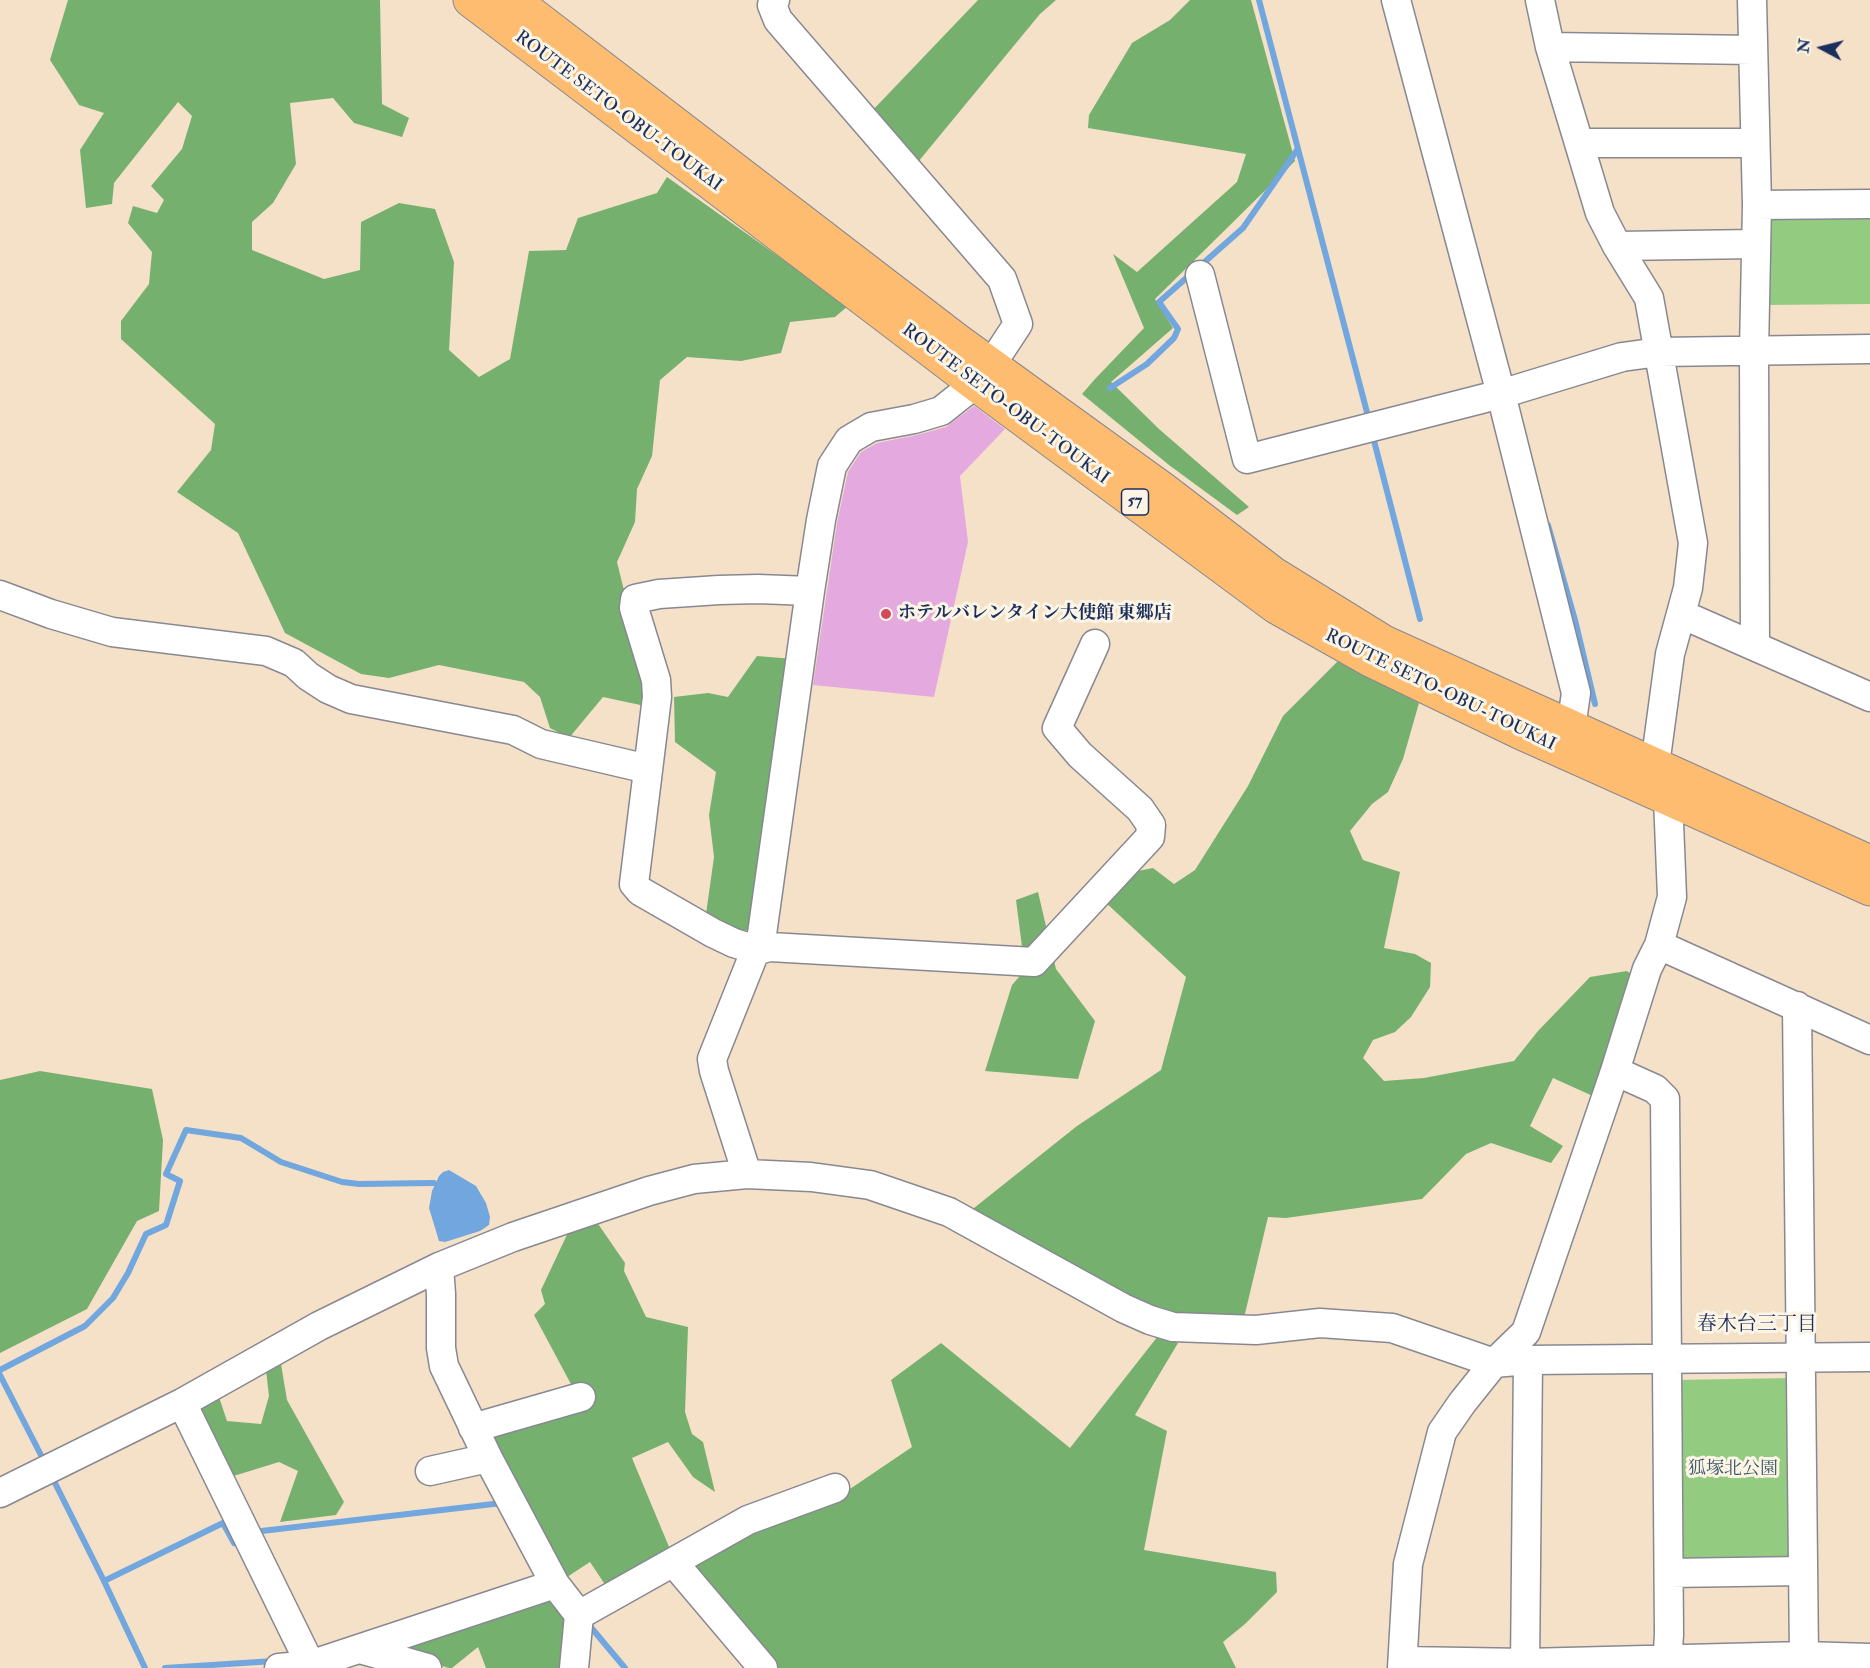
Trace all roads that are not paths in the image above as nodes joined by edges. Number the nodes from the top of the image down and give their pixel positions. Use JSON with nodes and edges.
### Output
{"nodes":[{"id":1,"x":470,"y":0,"type":"edge"},
{"id":2,"x":514,"y":0,"type":"edge"},
{"id":3,"x":775,"y":0,"type":"edge"},
{"id":4,"x":1396,"y":0,"type":"edge"},
{"id":5,"x":1540,"y":0,"type":"edge"},
{"id":6,"x":1752,"y":0,"type":"edge"},
{"id":7,"x":1550,"y":47,"type":"junction"},
{"id":8,"x":1753,"y":50,"type":"junction"},
{"id":9,"x":1580,"y":143,"type":"junction"},
{"id":10,"x":1755,"y":143,"type":"junction"},
{"id":11,"x":1870,"y":204,"type":"edge"},
{"id":12,"x":1757,"y":205,"type":"junction"},
{"id":13,"x":1756,"y":244,"type":"junction"},
{"id":14,"x":1617,"y":246,"type":"junction"},
{"id":15,"x":1200,"y":275,"type":"dead end"},
{"id":16,"x":1870,"y":349,"type":"edge"},
{"id":17,"x":1754,"y":351,"type":"junction"},
{"id":18,"x":1659,"y":352,"type":"junction"},
{"id":19,"x":983,"y":375,"type":"junction"},
{"id":20,"x":1501,"y":394,"type":"junction"},
{"id":21,"x":810,"y":591,"type":"junction"},
{"id":22,"x":0,"y":595,"type":"edge"},
{"id":23,"x":1681,"y":614,"type":"junction"},
{"id":24,"x":1095,"y":644,"type":"dead end"},
{"id":25,"x":1755,"y":645,"type":"junction"},
{"id":26,"x":1870,"y":697,"type":"edge"},
{"id":27,"x":1571,"y":728,"type":"junction"},
{"id":28,"x":1655,"y":765,"type":"junction"},
{"id":29,"x":648,"y":769,"type":"junction"},
{"id":30,"x":1668,"y":798,"type":"junction"},
{"id":31,"x":1870,"y":862,"type":"edge"},
{"id":32,"x":1870,"y":889,"type":"edge"},
{"id":33,"x":1659,"y":945,"type":"junction"},
{"id":34,"x":757,"y":950,"type":"junction"},
{"id":35,"x":1797,"y":1006,"type":"junction"},
{"id":36,"x":1870,"y":1040,"type":"edge"},
{"id":37,"x":1615,"y":1071,"type":"junction"},
{"id":38,"x":747,"y":1174,"type":"junction"},
{"id":39,"x":439,"y":1267,"type":"junction"},
{"id":40,"x":1801,"y":1357,"type":"junction"},
{"id":41,"x":1870,"y":1358,"type":"edge"},
{"id":42,"x":1528,"y":1360,"type":"junction"},
{"id":43,"x":1667,"y":1360,"type":"junction"},
{"id":44,"x":1494,"y":1363,"type":"junction"},
{"id":45,"x":581,"y":1397,"type":"dead end"},
{"id":46,"x":182,"y":1403,"type":"junction"},
{"id":47,"x":473,"y":1428,"type":"junction"},
{"id":48,"x":488,"y":1458,"type":"junction"},
{"id":49,"x":430,"y":1471,"type":"dead end"},
{"id":50,"x":835,"y":1488,"type":"dead end"},
{"id":51,"x":0,"y":1492,"type":"edge"},
{"id":52,"x":674,"y":1563,"type":"junction"},
{"id":53,"x":1803,"y":1572,"type":"junction"},
{"id":54,"x":1669,"y":1573,"type":"junction"},
{"id":55,"x":555,"y":1584,"type":"junction"},
{"id":56,"x":579,"y":1616,"type":"junction"},
{"id":57,"x":360,"y":1649,"type":"junction"},
{"id":58,"x":1804,"y":1656,"type":"junction"},
{"id":59,"x":1870,"y":1658,"type":"edge"},
{"id":60,"x":1402,"y":1664,"type":"edge"},
{"id":61,"x":1668,"y":1664,"type":"edge"},
{"id":62,"x":1525,"y":1666,"type":"edge"},
{"id":63,"x":311,"y":1667,"type":"edge"},
{"id":64,"x":279,"y":1668,"type":"edge"},
{"id":65,"x":428,"y":1668,"type":"edge"},
{"id":66,"x":574,"y":1668,"type":"edge"},
{"id":67,"x":763,"y":1668,"type":"edge"}],
"edges":[{"from":1,"to":19,"type":"main road","name":"ROUTE SETO-OBU-TOUKAI","number":"57"},
{"from":2,"to":19,"type":"main road","name":"ROUTE SETO-OBU-TOUKAI","number":"57"},
{"from":3,"to":19,"type":"street"},
{"from":4,"to":20,"type":"street"},
{"from":5,"to":7,"type":"street"},
{"from":6,"to":8,"type":"street"},
{"from":7,"to":8,"type":"street"},
{"from":7,"to":9,"type":"street"},
{"from":8,"to":10,"type":"street"},
{"from":9,"to":10,"type":"street"},
{"from":9,"to":14,"type":"street"},
{"from":10,"to":12,"type":"street"},
{"from":11,"to":12,"type":"street"},
{"from":12,"to":13,"type":"street"},
{"from":13,"to":14,"type":"street"},
{"from":13,"to":17,"type":"street"},
{"from":14,"to":18,"type":"street"},
{"from":15,"to":20,"type":"street"},
{"from":16,"to":17,"type":"street"},
{"from":17,"to":18,"type":"street"},
{"from":17,"to":25,"type":"street"},
{"from":18,"to":20,"type":"street"},
{"from":18,"to":23,"type":"street"},
{"from":19,"to":21,"type":"street"},
{"from":19,"to":27,"type":"main road","name":"ROUTE SETO-OBU-TOUKAI","number":"57"},
{"from":19,"to":30,"type":"main road","name":"ROUTE SETO-OBU-TOUKAI","number":"57"},
{"from":20,"to":27,"type":"street"},
{"from":21,"to":29,"type":"street"},
{"from":21,"to":34,"type":"street"},
{"from":22,"to":29,"type":"street"},
{"from":23,"to":25,"type":"street"},
{"from":23,"to":28,"type":"street"},
{"from":24,"to":34,"type":"street"},
{"from":25,"to":26,"type":"street"},
{"from":27,"to":28,"type":"main road","name":"ROUTE SETO-OBU-TOUKAI","number":"57"},
{"from":28,"to":31,"type":"main road","name":"ROUTE SETO-OBU-TOUKAI","number":"57"},
{"from":29,"to":34,"type":"street"},
{"from":30,"to":32,"type":"main road","name":"ROUTE SETO-OBU-TOUKAI","number":"57"},
{"from":30,"to":33,"type":"street"},
{"from":33,"to":35,"type":"street"},
{"from":33,"to":37,"type":"street"},
{"from":34,"to":38,"type":"street"},
{"from":35,"to":36,"type":"street"},
{"from":35,"to":40,"type":"street"},
{"from":37,"to":43,"type":"street"},
{"from":37,"to":44,"type":"street"},
{"from":38,"to":39,"type":"street"},
{"from":38,"to":44,"type":"street"},
{"from":39,"to":46,"type":"street"},
{"from":39,"to":47,"type":"street"},
{"from":40,"to":41,"type":"street"},
{"from":40,"to":43,"type":"street"},
{"from":40,"to":53,"type":"street"},
{"from":42,"to":43,"type":"street"},
{"from":42,"to":44,"type":"street"},
{"from":42,"to":62,"type":"street"},
{"from":43,"to":54,"type":"street"},
{"from":44,"to":60,"type":"street"},
{"from":45,"to":47,"type":"street"},
{"from":46,"to":51,"type":"street"},
{"from":46,"to":63,"type":"street"},
{"from":47,"to":48,"type":"street"},
{"from":48,"to":49,"type":"street"},
{"from":48,"to":55,"type":"street"},
{"from":50,"to":52,"type":"street"},
{"from":52,"to":56,"type":"street"},
{"from":52,"to":67,"type":"street"},
{"from":53,"to":54,"type":"street"},
{"from":53,"to":58,"type":"street"},
{"from":54,"to":61,"type":"street"},
{"from":55,"to":56,"type":"street"},
{"from":55,"to":57,"type":"street"},
{"from":56,"to":66,"type":"street"},
{"from":57,"to":63,"type":"street"},
{"from":57,"to":65,"type":"street"},
{"from":58,"to":59,"type":"street"},
{"from":58,"to":61,"type":"street"},
{"from":60,"to":62,"type":"street"},
{"from":61,"to":62,"type":"street"},
{"from":63,"to":64,"type":"street"}]}
